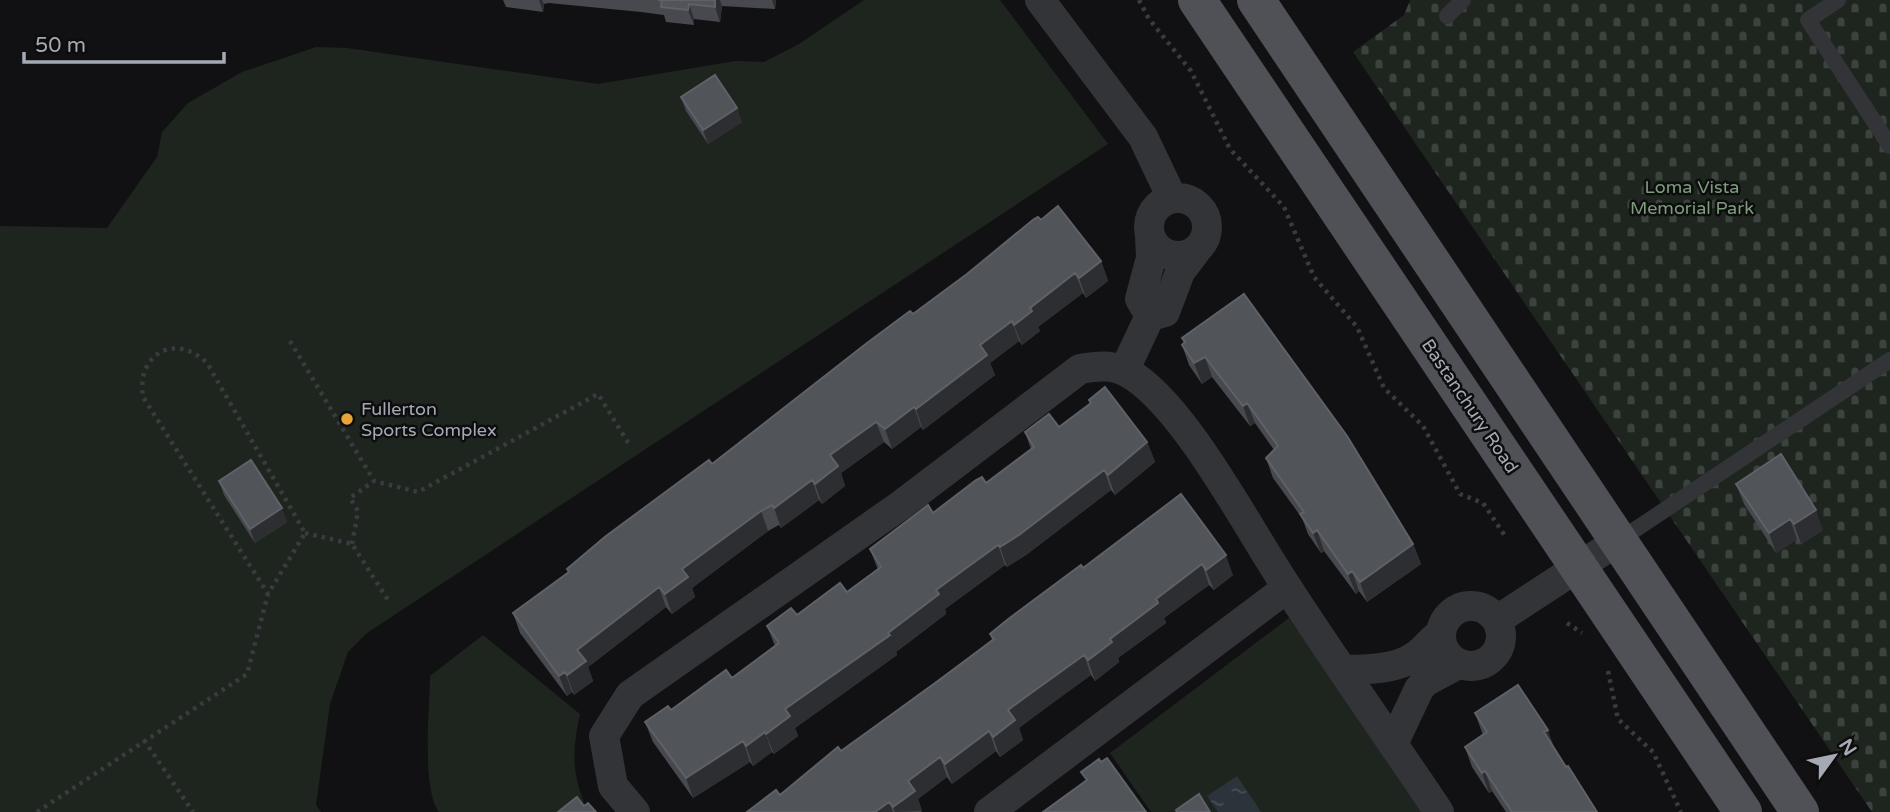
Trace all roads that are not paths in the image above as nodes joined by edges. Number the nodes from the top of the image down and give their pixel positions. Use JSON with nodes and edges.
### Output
{"nodes":[{"id":1,"x":1040,"y":0,"type":"edge"},
{"id":2,"x":1197,"y":0,"type":"edge"},
{"id":3,"x":1256,"y":0,"type":"edge"},
{"id":4,"x":1463,"y":0,"type":"edge"},
{"id":5,"x":1838,"y":0,"type":"edge"},
{"id":6,"x":1447,"y":16,"type":"dead end"},
{"id":7,"x":1890,"y":146,"type":"edge"},
{"id":8,"x":1172,"y":198,"type":"junction"},
{"id":9,"x":1150,"y":235,"type":"junction"},
{"id":10,"x":1196,"y":251,"type":"junction"},
{"id":11,"x":1150,"y":316,"type":"junction"},
{"id":12,"x":1890,"y":360,"type":"edge"},
{"id":13,"x":1124,"y":371,"type":"junction"},
{"id":14,"x":1618,"y":541,"type":"junction"},
{"id":15,"x":1578,"y":567,"type":"junction"},
{"id":16,"x":1287,"y":588,"type":"junction"},
{"id":17,"x":1497,"y":620,"type":"junction"},
{"id":18,"x":1440,"y":634,"type":"junction"},
{"id":19,"x":1458,"y":664,"type":"junction"},
{"id":20,"x":1343,"y":670,"type":"junction"},
{"id":21,"x":1393,"y":744,"type":"junction"},
{"id":22,"x":635,"y":812,"type":"edge"},
{"id":23,"x":989,"y":812,"type":"edge"},
{"id":24,"x":1439,"y":812,"type":"edge"},
{"id":25,"x":1743,"y":812,"type":"edge"},
{"id":26,"x":1800,"y":812,"type":"edge"}],
"edges":[{"from":1,"to":8,"type":"street"},
{"from":2,"to":15,"type":"main road","name":"Bastanchury Road"},
{"from":3,"to":14,"type":"main road"},
{"from":4,"to":6,"type":"lane"},
{"from":5,"to":7,"type":"lane"},
{"from":8,"to":9,"type":"street"},
{"from":8,"to":10,"type":"street"},
{"from":9,"to":10,"type":"street"},
{"from":9,"to":11,"type":"street"},
{"from":10,"to":11,"type":"street"},
{"from":11,"to":13,"type":"street"},
{"from":12,"to":14,"type":"lane"},
{"from":13,"to":16,"type":"street"},
{"from":13,"to":22,"type":"street"},
{"from":14,"to":15,"type":"street"},
{"from":14,"to":26,"type":"main road"},
{"from":15,"to":17,"type":"street"},
{"from":15,"to":25,"type":"main road","name":"Bastanchury Road"},
{"from":16,"to":20,"type":"street"},
{"from":16,"to":23,"type":"street"},
{"from":17,"to":18,"type":"street"},
{"from":17,"to":19,"type":"street"},
{"from":18,"to":19,"type":"street"},
{"from":18,"to":20,"type":"street"},
{"from":19,"to":21,"type":"street"},
{"from":20,"to":21,"type":"street"},
{"from":21,"to":24,"type":"street"}]}
